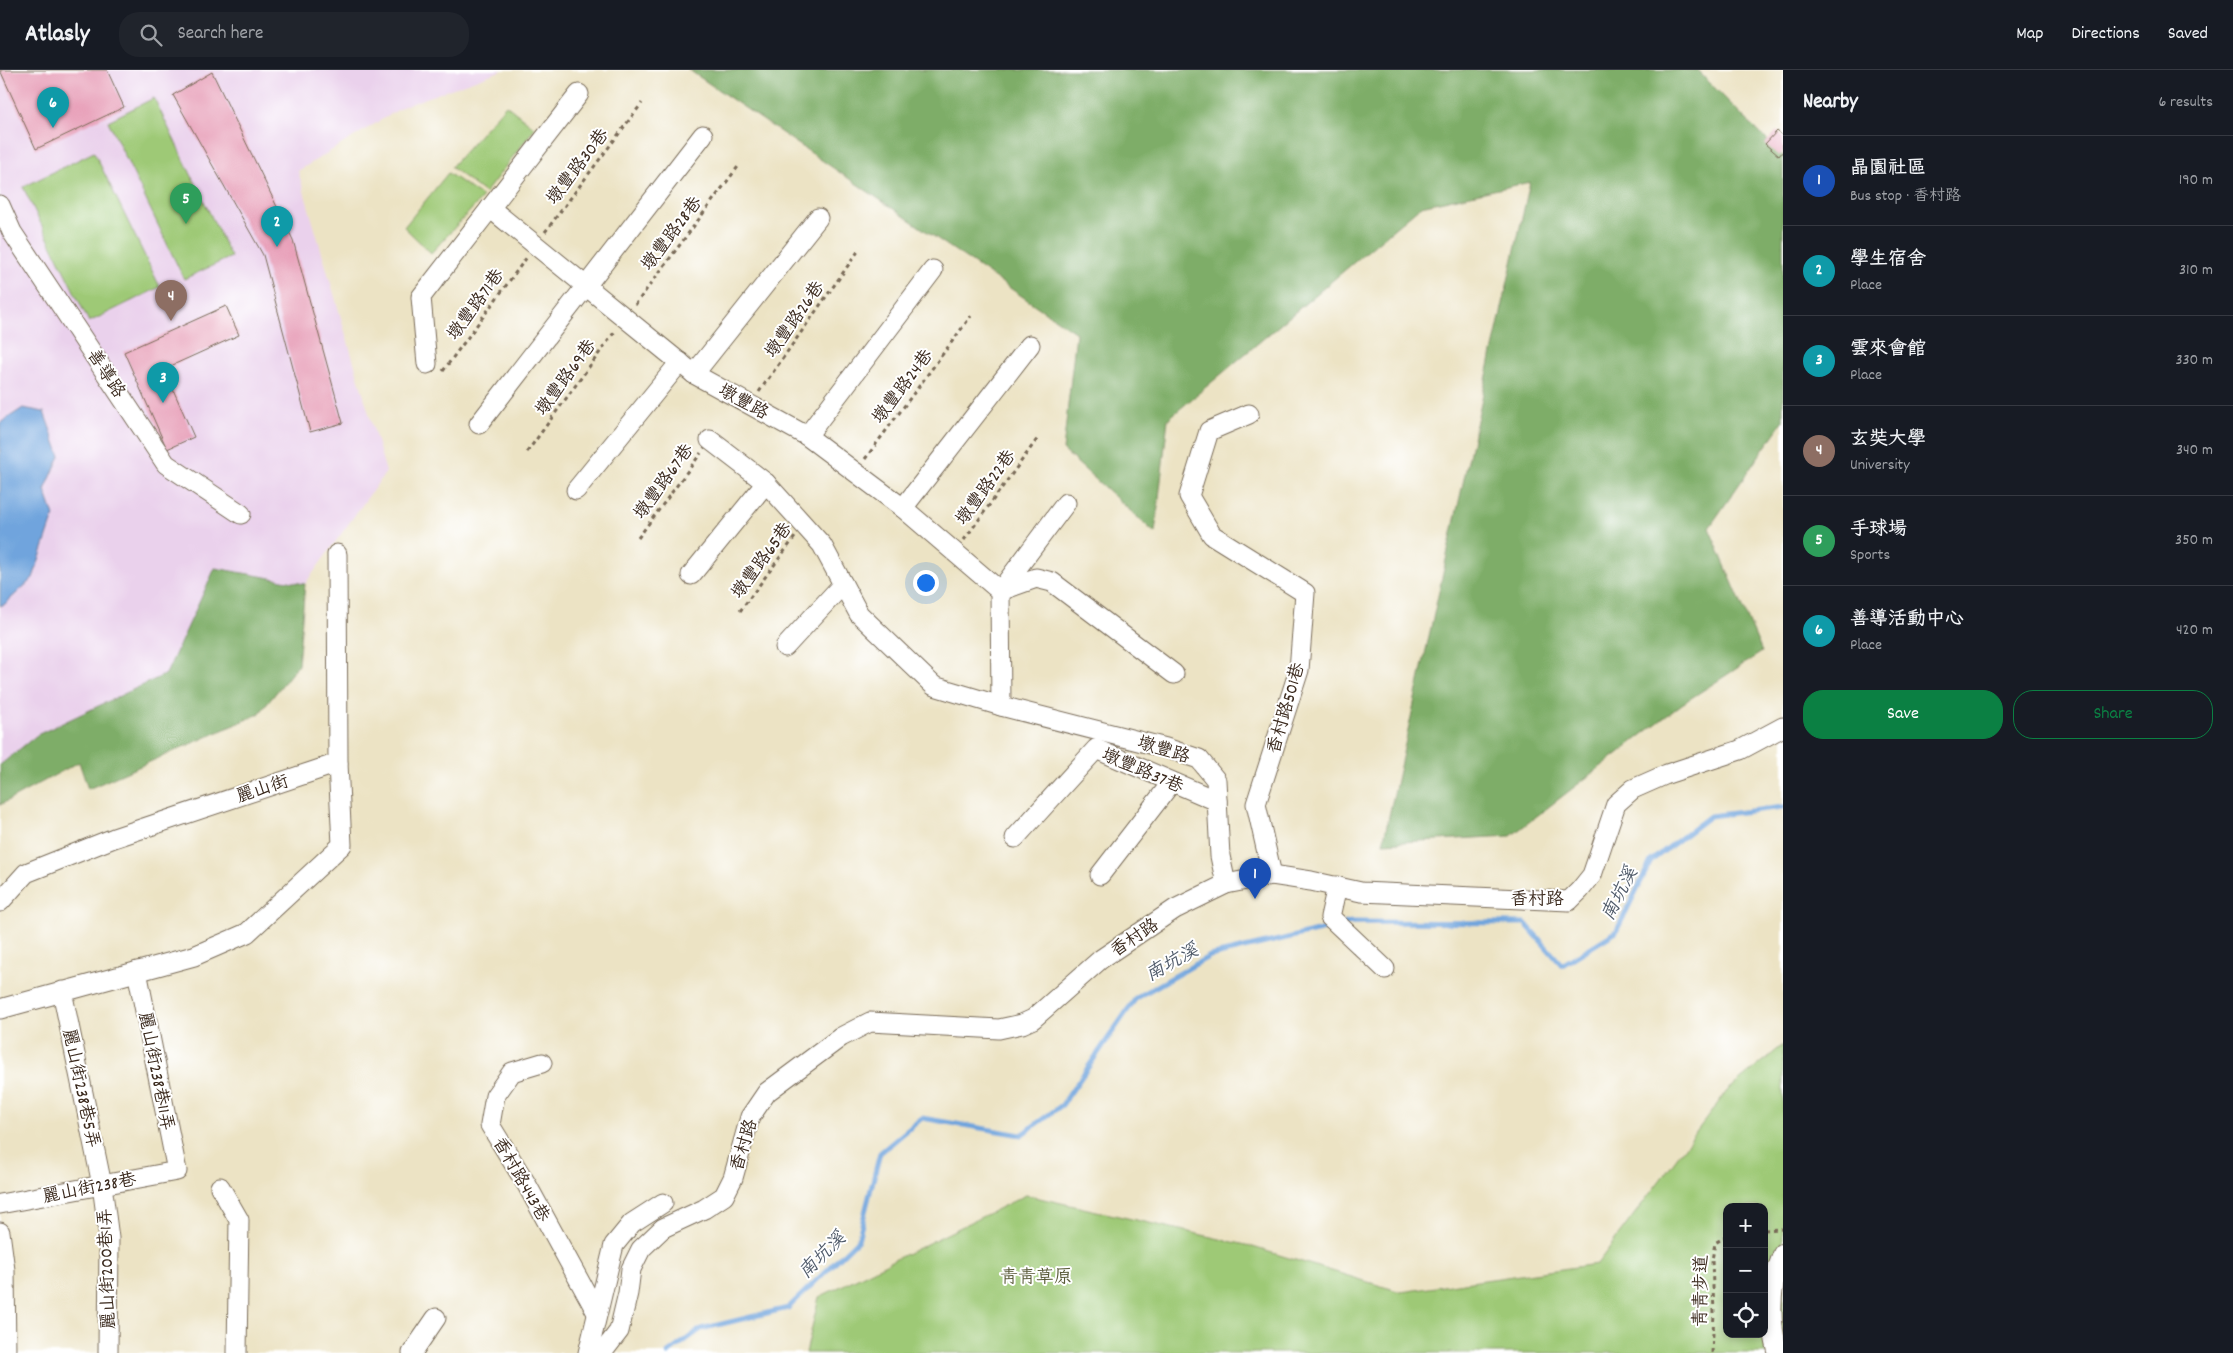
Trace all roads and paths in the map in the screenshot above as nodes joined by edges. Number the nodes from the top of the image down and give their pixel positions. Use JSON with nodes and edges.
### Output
{"nodes":[{"id":1,"x":579,"y":94,"type":"dead end"},
{"id":2,"x":642,"y":103,"type":"dead end"},
{"id":3,"x":703,"y":135,"type":"dead end"},
{"id":4,"x":740,"y":164,"type":"dead end"},
{"id":5,"x":0,"y":205,"type":"edge"},
{"id":6,"x":490,"y":208,"type":"junction"},
{"id":7,"x":818,"y":218,"type":"dead end"},
{"id":8,"x":6,"y":237,"type":"edge"},
{"id":9,"x":535,"y":245,"type":"junction"},
{"id":10,"x":859,"y":250,"type":"dead end"},
{"id":11,"x":933,"y":270,"type":"dead end"},
{"id":12,"x":586,"y":287,"type":"junction"},
{"id":13,"x":971,"y":316,"type":"dead end"},
{"id":14,"x":625,"y":318,"type":"junction"},
{"id":15,"x":1030,"y":345,"type":"dead end"},
{"id":16,"x":435,"y":368,"type":"joint"},
{"id":17,"x":687,"y":368,"type":"junction"},
{"id":18,"x":750,"y":404,"type":"junction"},
{"id":19,"x":1249,"y":414,"type":"dead end"},
{"id":20,"x":479,"y":424,"type":"dead end"},
{"id":21,"x":807,"y":436,"type":"junction"},
{"id":22,"x":1038,"y":438,"type":"dead end"},
{"id":23,"x":710,"y":440,"type":"joint"},
{"id":24,"x":527,"y":452,"type":"dead end"},
{"id":25,"x":854,"y":473,"type":"junction"},
{"id":26,"x":766,"y":483,"type":"junction"},
{"id":27,"x":576,"y":490,"type":"dead end"},
{"id":28,"x":1066,"y":503,"type":"dead end"},
{"id":29,"x":902,"y":508,"type":"junction"},
{"id":30,"x":241,"y":514,"type":"dead end"},
{"id":31,"x":804,"y":525,"type":"junction"},
{"id":32,"x":638,"y":538,"type":"dead end"},
{"id":33,"x":954,"y":552,"type":"junction"},
{"id":34,"x":337,"y":554,"type":"dead end"},
{"id":35,"x":690,"y":575,"type":"dead end"},
{"id":36,"x":843,"y":584,"type":"junction"},
{"id":37,"x":1000,"y":591,"type":"junction"},
{"id":38,"x":740,"y":611,"type":"dead end"},
{"id":39,"x":785,"y":647,"type":"dead end"},
{"id":40,"x":1174,"y":674,"type":"dead end"},
{"id":41,"x":1001,"y":706,"type":"junction"},
{"id":42,"x":1783,"y":727,"type":"edge"},
{"id":43,"x":338,"y":763,"type":"junction"},
{"id":44,"x":1172,"y":782,"type":"junction"},
{"id":45,"x":1217,"y":801,"type":"junction"},
{"id":46,"x":1016,"y":838,"type":"dead end"},
{"id":47,"x":1100,"y":875,"type":"dead end"},
{"id":48,"x":1272,"y":875,"type":"junction"},
{"id":49,"x":1226,"y":884,"type":"junction"},
{"id":50,"x":1337,"y":886,"type":"junction"},
{"id":51,"x":0,"y":902,"type":"edge"},
{"id":52,"x":1385,"y":969,"type":"dead end"},
{"id":53,"x":138,"y":971,"type":"junction"},
{"id":54,"x":62,"y":992,"type":"junction"},
{"id":55,"x":0,"y":1009,"type":"edge"},
{"id":56,"x":542,"y":1063,"type":"dead end"},
{"id":57,"x":178,"y":1171,"type":"joint"},
{"id":58,"x":102,"y":1185,"type":"junction"},
{"id":59,"x":220,"y":1187,"type":"dead end"},
{"id":60,"x":662,"y":1203,"type":"dead end"},
{"id":61,"x":0,"y":1204,"type":"edge"},
{"id":62,"x":1783,"y":1229,"type":"edge"},
{"id":63,"x":1768,"y":1230,"type":"edge"},
{"id":64,"x":0,"y":1232,"type":"edge"},
{"id":65,"x":1723,"y":1238,"type":"edge"},
{"id":66,"x":1783,"y":1253,"type":"edge"},
{"id":67,"x":598,"y":1313,"type":"junction"},
{"id":68,"x":436,"y":1318,"type":"dead end"},
{"id":69,"x":6,"y":1353,"type":"edge"},
{"id":70,"x":108,"y":1353,"type":"edge"},
{"id":71,"x":237,"y":1353,"type":"edge"},
{"id":72,"x":412,"y":1353,"type":"edge"},
{"id":73,"x":588,"y":1353,"type":"edge"},
{"id":74,"x":602,"y":1353,"type":"edge"},
{"id":75,"x":1712,"y":1353,"type":"edge"},
{"id":76,"x":1778,"y":1353,"type":"edge"}],
"edges":[{"from":1,"to":6,"type":"street"},
{"from":2,"to":9,"type":"path","name":"墩豐路30巷"},
{"from":3,"to":12,"type":"street"},
{"from":4,"to":14,"type":"path","name":"墩豐路28巷"},
{"from":5,"to":8,"type":"street","name":"善導路"},
{"from":6,"to":9,"type":"street","name":"墩豐路"},
{"from":6,"to":16,"type":"street"},
{"from":7,"to":17,"type":"street"},
{"from":8,"to":30,"type":"street","name":"善導路"},
{"from":9,"to":12,"type":"street","name":"墩豐路"},
{"from":9,"to":16,"type":"path","name":"墩豐路71巷"},
{"from":10,"to":18,"type":"path","name":"墩豐路26巷"},
{"from":11,"to":21,"type":"street"},
{"from":12,"to":14,"type":"street","name":"墩豐路"},
{"from":12,"to":20,"type":"street"},
{"from":13,"to":25,"type":"path","name":"墩豐路24巷"},
{"from":14,"to":17,"type":"street","name":"墩豐路"},
{"from":14,"to":24,"type":"path","name":"墩豐路69巷"},
{"from":15,"to":29,"type":"street"},
{"from":17,"to":18,"type":"street","name":"墩豐路"},
{"from":17,"to":27,"type":"street"},
{"from":18,"to":21,"type":"street","name":"墩豐路"},
{"from":19,"to":48,"type":"street","name":"香村路501巷"},
{"from":21,"to":25,"type":"street","name":"墩豐路"},
{"from":22,"to":33,"type":"path","name":"墩豐路22巷"},
{"from":23,"to":26,"type":"street","name":"墩豐路"},
{"from":23,"to":32,"type":"path","name":"墩豐路67巷"},
{"from":25,"to":29,"type":"street","name":"墩豐路"},
{"from":26,"to":31,"type":"street","name":"墩豐路"},
{"from":26,"to":35,"type":"street"},
{"from":28,"to":37,"type":"street"},
{"from":29,"to":33,"type":"street","name":"墩豐路"},
{"from":31,"to":36,"type":"street","name":"墩豐路"},
{"from":31,"to":38,"type":"path","name":"墩豐路65巷"},
{"from":33,"to":37,"type":"street","name":"墩豐路"},
{"from":34,"to":43,"type":"street"},
{"from":36,"to":39,"type":"street"},
{"from":36,"to":41,"type":"street","name":"墩豐路"},
{"from":37,"to":40,"type":"street"},
{"from":37,"to":41,"type":"street"},
{"from":41,"to":45,"type":"street","name":"墩豐路"},
{"from":42,"to":50,"type":"street","name":"香村路"},
{"from":43,"to":51,"type":"street","name":"麗山街"},
{"from":43,"to":53,"type":"street"},
{"from":44,"to":45,"type":"street","name":"墩豐路37巷"},
{"from":44,"to":46,"type":"street","name":"墩豐路37巷"},
{"from":44,"to":47,"type":"street"},
{"from":45,"to":49,"type":"street","name":"墩豐路"},
{"from":48,"to":49,"type":"street","name":"香村路"},
{"from":48,"to":50,"type":"street","name":"香村路"},
{"from":49,"to":74,"type":"street","name":"香村路"},
{"from":50,"to":52,"type":"street"},
{"from":53,"to":54,"type":"street"},
{"from":53,"to":57,"type":"street","name":"麗山街238巷11弄"},
{"from":54,"to":55,"type":"street"},
{"from":54,"to":58,"type":"street","name":"麗山街238巷5弄"},
{"from":56,"to":67,"type":"street","name":"香村路443巷"},
{"from":57,"to":58,"type":"street","name":"麗山街238巷"},
{"from":58,"to":61,"type":"street","name":"麗山街238巷"},
{"from":58,"to":70,"type":"street","name":"麗山街200巷1弄"},
{"from":59,"to":71,"type":"street"},
{"from":60,"to":67,"type":"street"},
{"from":62,"to":63,"type":"path"},
{"from":64,"to":69,"type":"street"},
{"from":65,"to":75,"type":"path","name":"青青步道"},
{"from":66,"to":76,"type":"street"},
{"from":67,"to":73,"type":"street"},
{"from":68,"to":72,"type":"street"}]}
